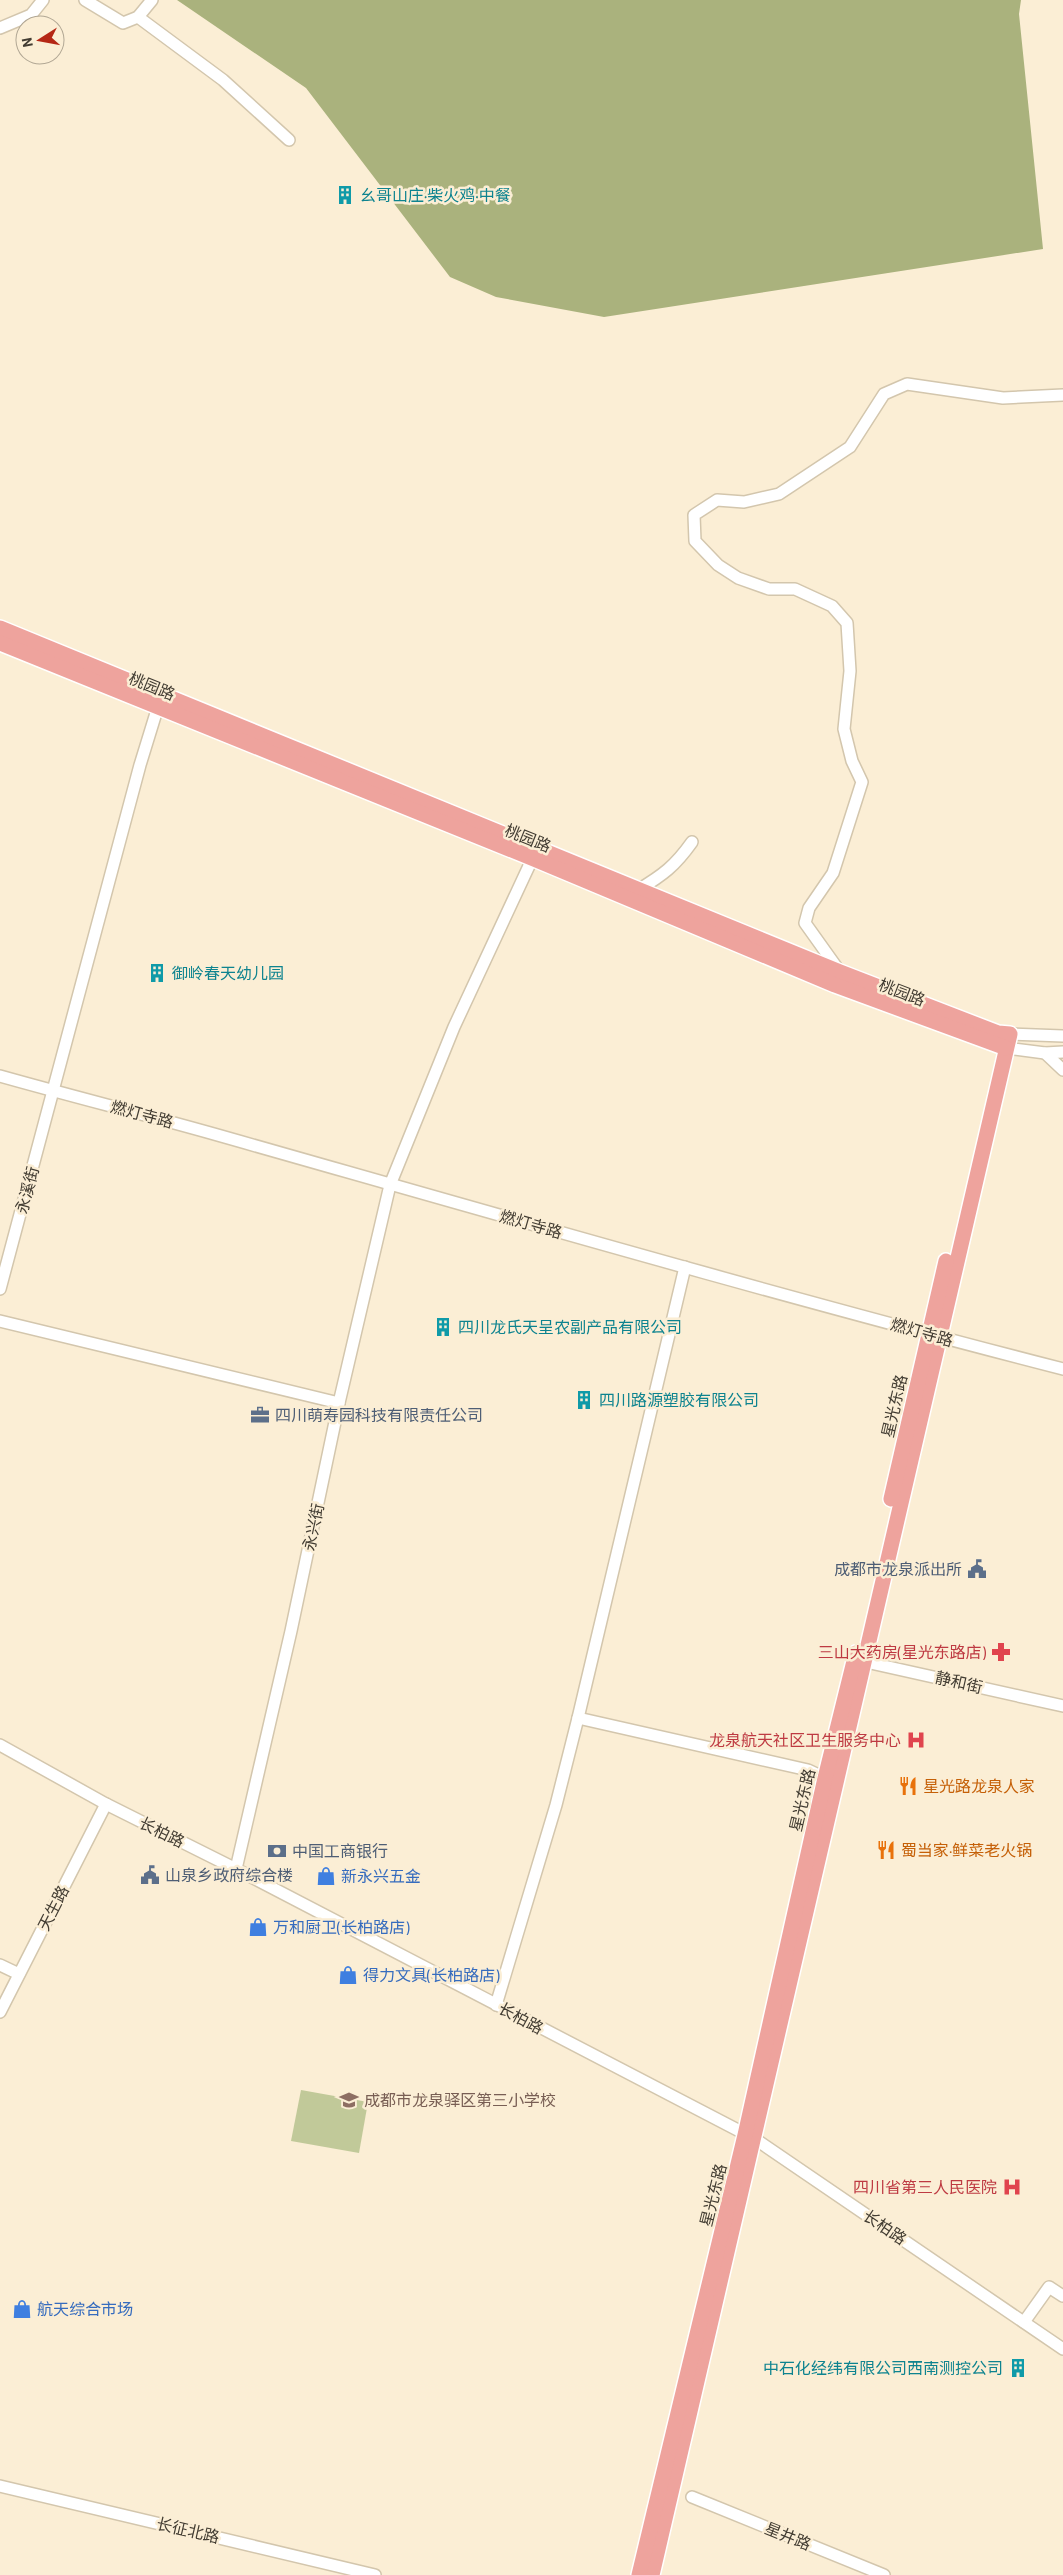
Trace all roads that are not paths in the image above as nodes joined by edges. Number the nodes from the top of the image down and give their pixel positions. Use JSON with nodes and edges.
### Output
{"nodes":[{"id":1,"x":43,"y":0,"type":"edge"},
{"id":2,"x":85,"y":0,"type":"edge"},
{"id":3,"x":152,"y":0,"type":"edge"},
{"id":4,"x":138,"y":17,"type":"junction"},
{"id":5,"x":0,"y":28,"type":"edge"},
{"id":6,"x":289,"y":140,"type":"dead end"},
{"id":7,"x":1063,"y":395,"type":"edge"},
{"id":8,"x":0,"y":628,"type":"edge"},
{"id":9,"x":0,"y":643,"type":"edge"},
{"id":10,"x":160,"y":702,"type":"junction"},
{"id":11,"x":692,"y":842,"type":"dead end"},
{"id":12,"x":535,"y":853,"type":"junction"},
{"id":13,"x":638,"y":890,"type":"junction"},
{"id":14,"x":840,"y":972,"type":"junction"},
{"id":15,"x":1063,"y":1036,"type":"edge"},
{"id":16,"x":1003,"y":1040,"type":"junction"},
{"id":17,"x":1063,"y":1052,"type":"edge"},
{"id":18,"x":1045,"y":1053,"type":"junction"},
{"id":19,"x":1063,"y":1070,"type":"edge"},
{"id":20,"x":0,"y":1076,"type":"edge"},
{"id":21,"x":54,"y":1090,"type":"junction"},
{"id":22,"x":390,"y":1185,"type":"junction"},
{"id":23,"x":685,"y":1267,"type":"junction"},
{"id":24,"x":0,"y":1289,"type":"edge"},
{"id":25,"x":0,"y":1321,"type":"edge"},
{"id":26,"x":934,"y":1335,"type":"junction"},
{"id":27,"x":1063,"y":1369,"type":"edge"},
{"id":28,"x":339,"y":1402,"type":"junction"},
{"id":29,"x":860,"y":1660,"type":"junction"},
{"id":30,"x":1063,"y":1706,"type":"edge"},
{"id":31,"x":578,"y":1718,"type":"junction"},
{"id":32,"x":0,"y":1745,"type":"edge"},
{"id":33,"x":825,"y":1778,"type":"junction"},
{"id":34,"x":106,"y":1804,"type":"junction"},
{"id":35,"x":236,"y":1869,"type":"junction"},
{"id":36,"x":0,"y":1964,"type":"edge"},
{"id":37,"x":19,"y":1974,"type":"junction"},
{"id":38,"x":496,"y":2005,"type":"junction"},
{"id":39,"x":0,"y":2012,"type":"edge"},
{"id":40,"x":750,"y":2137,"type":"junction"},
{"id":41,"x":1063,"y":2296,"type":"edge"},
{"id":42,"x":1024,"y":2322,"type":"junction"},
{"id":43,"x":1063,"y":2349,"type":"edge"},
{"id":44,"x":0,"y":2486,"type":"edge"},
{"id":45,"x":692,"y":2497,"type":"dead end"},
{"id":46,"x":375,"y":2575,"type":"edge"},
{"id":47,"x":639,"y":2575,"type":"edge"},
{"id":48,"x":652,"y":2575,"type":"edge"},
{"id":49,"x":884,"y":2575,"type":"edge"}],
"edges":[{"from":1,"to":5,"type":"street"},
{"from":2,"to":4,"type":"street"},
{"from":3,"to":4,"type":"street"},
{"from":4,"to":6,"type":"street"},
{"from":7,"to":14,"type":"street"},
{"from":8,"to":10,"type":"main road"},
{"from":9,"to":10,"type":"main road","name":"桃园路"},
{"from":10,"to":12,"type":"main road","name":"桃园路"},
{"from":10,"to":21,"type":"street","name":"永溪街"},
{"from":11,"to":13,"type":"street"},
{"from":12,"to":13,"type":"main road"},
{"from":12,"to":16,"type":"main road","name":"桃园路"},
{"from":12,"to":22,"type":"street","name":"永兴街"},
{"from":13,"to":14,"type":"main road"},
{"from":14,"to":16,"type":"main road"},
{"from":15,"to":16,"type":"street"},
{"from":16,"to":18,"type":"street","name":"桃园路"},
{"from":16,"to":26,"type":"main road","name":"星光东路"},
{"from":17,"to":18,"type":"street","name":"桃园路"},
{"from":18,"to":19,"type":"street"},
{"from":20,"to":21,"type":"street","name":"燃灯寺路"},
{"from":21,"to":22,"type":"street","name":"燃灯寺路"},
{"from":21,"to":24,"type":"street","name":"永溪街"},
{"from":22,"to":23,"type":"street","name":"燃灯寺路"},
{"from":22,"to":28,"type":"street","name":"永兴街"},
{"from":23,"to":26,"type":"street","name":"燃灯寺路"},
{"from":23,"to":31,"type":"street"},
{"from":25,"to":28,"type":"street"},
{"from":26,"to":27,"type":"street","name":"燃灯寺路"},
{"from":26,"to":29,"type":"main road","name":"星光东路"},
{"from":28,"to":35,"type":"street","name":"永兴街"},
{"from":29,"to":30,"type":"street","name":"静和街"},
{"from":29,"to":33,"type":"main road","name":"星光东路"},
{"from":29,"to":40,"type":"main road","name":"星光东路"},
{"from":31,"to":33,"type":"street"},
{"from":31,"to":38,"type":"street"},
{"from":32,"to":34,"type":"street","name":"长柏路"},
{"from":33,"to":40,"type":"main road","name":"星光东路"},
{"from":34,"to":35,"type":"street","name":"长柏路"},
{"from":34,"to":37,"type":"street","name":"天生路"},
{"from":35,"to":38,"type":"street","name":"长柏路"},
{"from":36,"to":37,"type":"street"},
{"from":37,"to":39,"type":"street","name":"天生路"},
{"from":38,"to":40,"type":"street","name":"长柏路"},
{"from":40,"to":42,"type":"street","name":"长柏路"},
{"from":40,"to":47,"type":"main road","name":"星光东路"},
{"from":40,"to":48,"type":"main road","name":"星光东路"},
{"from":41,"to":42,"type":"street"},
{"from":42,"to":43,"type":"street","name":"长柏路"},
{"from":44,"to":46,"type":"street","name":"长征北路"},
{"from":45,"to":49,"type":"street","name":"星井路"}]}
